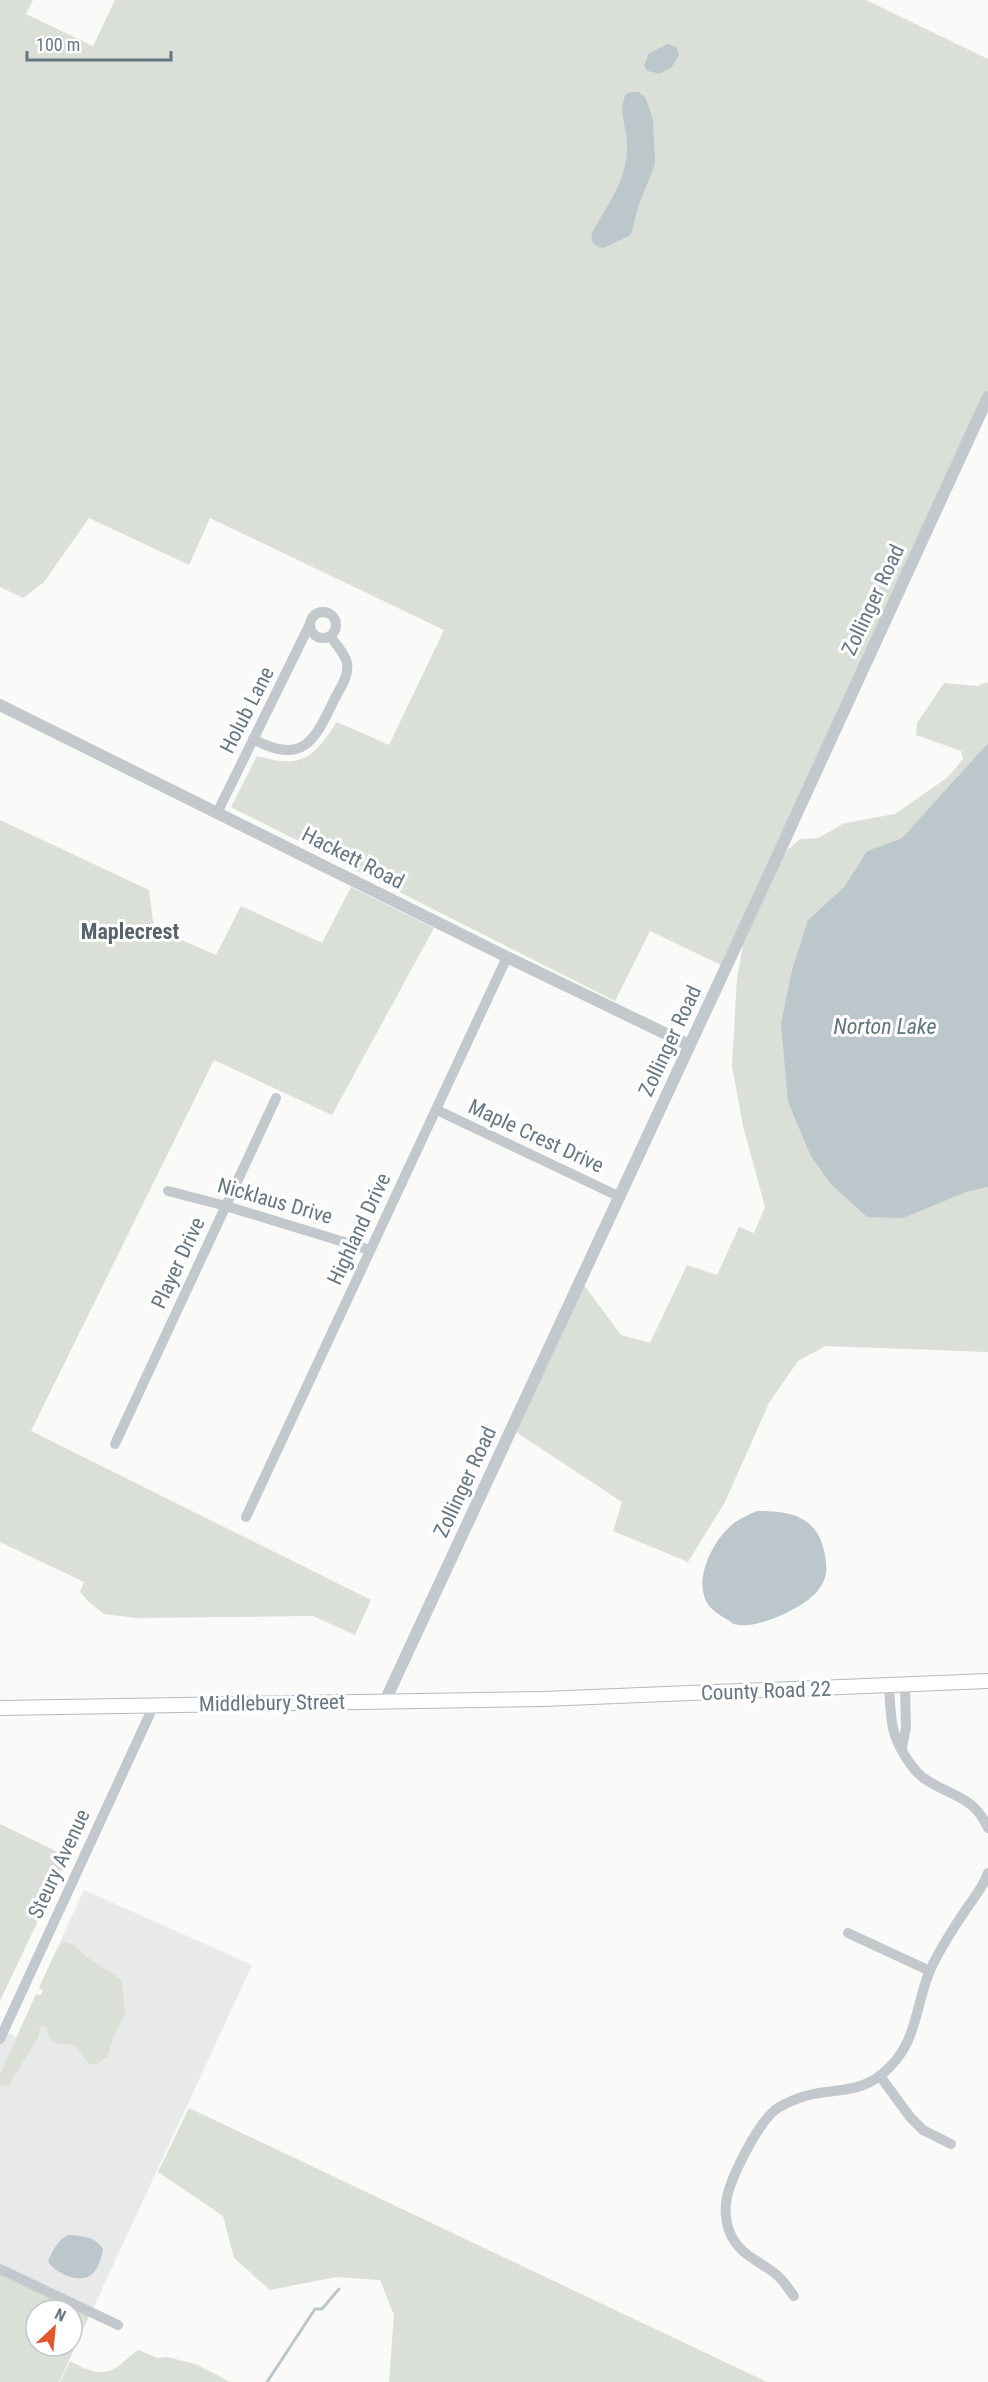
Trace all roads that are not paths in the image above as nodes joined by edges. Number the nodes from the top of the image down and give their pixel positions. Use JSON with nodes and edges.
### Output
{"nodes":[{"id":1,"x":988,"y":397,"type":"edge"},
{"id":2,"x":310,"y":624,"type":"junction"},
{"id":3,"x":330,"y":636,"type":"junction"},
{"id":4,"x":0,"y":705,"type":"edge"},
{"id":5,"x":253,"y":739,"type":"junction"},
{"id":6,"x":217,"y":813,"type":"junction"},
{"id":7,"x":507,"y":957,"type":"junction"},
{"id":8,"x":689,"y":1045,"type":"junction"},
{"id":9,"x":276,"y":1098,"type":"dead end"},
{"id":10,"x":437,"y":1110,"type":"junction"},
{"id":11,"x":168,"y":1191,"type":"dead end"},
{"id":12,"x":618,"y":1196,"type":"junction"},
{"id":13,"x":226,"y":1206,"type":"junction"},
{"id":14,"x":370,"y":1250,"type":"junction"},
{"id":15,"x":115,"y":1444,"type":"dead end"},
{"id":16,"x":246,"y":1517,"type":"dead end"},
{"id":17,"x":988,"y":1681,"type":"edge"},
{"id":18,"x":905,"y":1685,"type":"junction"},
{"id":19,"x":889,"y":1686,"type":"junction"},
{"id":20,"x":543,"y":1699,"type":"joint"},
{"id":21,"x":385,"y":1701,"type":"junction"},
{"id":22,"x":154,"y":1705,"type":"junction"},
{"id":23,"x":0,"y":1708,"type":"edge"},
{"id":24,"x":902,"y":1747,"type":"junction"},
{"id":25,"x":988,"y":1828,"type":"edge"},
{"id":26,"x":988,"y":1873,"type":"edge"},
{"id":27,"x":848,"y":1933,"type":"dead end"},
{"id":28,"x":930,"y":1971,"type":"junction"},
{"id":29,"x":0,"y":2039,"type":"edge"},
{"id":30,"x":880,"y":2076,"type":"junction"},
{"id":31,"x":951,"y":2144,"type":"dead end"},
{"id":32,"x":0,"y":2269,"type":"edge"},
{"id":33,"x":794,"y":2296,"type":"dead end"},
{"id":34,"x":118,"y":2325,"type":"dead end"}],
"edges":[{"from":1,"to":8,"type":"street","name":"Zollinger Road"},
{"from":2,"to":3,"type":"street"},
{"from":2,"to":3,"type":"street"},
{"from":2,"to":5,"type":"street","name":"Holub Lane"},
{"from":3,"to":5,"type":"street"},
{"from":4,"to":6,"type":"street","name":"Hackett Road"},
{"from":5,"to":6,"type":"street","name":"Holub Lane"},
{"from":6,"to":7,"type":"street","name":"Hackett Road"},
{"from":7,"to":8,"type":"street","name":"Hackett Road"},
{"from":7,"to":10,"type":"street","name":"Highland Drive"},
{"from":8,"to":12,"type":"street","name":"Zollinger Road"},
{"from":9,"to":13,"type":"street","name":"Player Drive"},
{"from":10,"to":12,"type":"street","name":"Maple Crest Drive"},
{"from":10,"to":14,"type":"street","name":"Highland Drive"},
{"from":11,"to":13,"type":"street","name":"Nicklaus Drive"},
{"from":12,"to":21,"type":"street","name":"Zollinger Road"},
{"from":13,"to":14,"type":"street","name":"Nicklaus Drive"},
{"from":13,"to":15,"type":"street","name":"Player Drive"},
{"from":14,"to":16,"type":"street","name":"Highland Drive"},
{"from":17,"to":18,"type":"main road","name":"County Road 22"},
{"from":18,"to":19,"type":"main road","name":"County Road 22"},
{"from":18,"to":24,"type":"street"},
{"from":19,"to":20,"type":"main road","name":"County Road 22"},
{"from":19,"to":24,"type":"street"},
{"from":20,"to":21,"type":"main road","name":"Middlebury Street"},
{"from":21,"to":22,"type":"main road","name":"Middlebury Street"},
{"from":22,"to":23,"type":"main road","name":"Middlebury Street"},
{"from":22,"to":29,"type":"street","name":"Steury Avenue"},
{"from":24,"to":25,"type":"street"},
{"from":26,"to":28,"type":"street"},
{"from":27,"to":28,"type":"street"},
{"from":28,"to":30,"type":"street"},
{"from":30,"to":31,"type":"street"},
{"from":30,"to":33,"type":"street"},
{"from":32,"to":34,"type":"street"}]}
